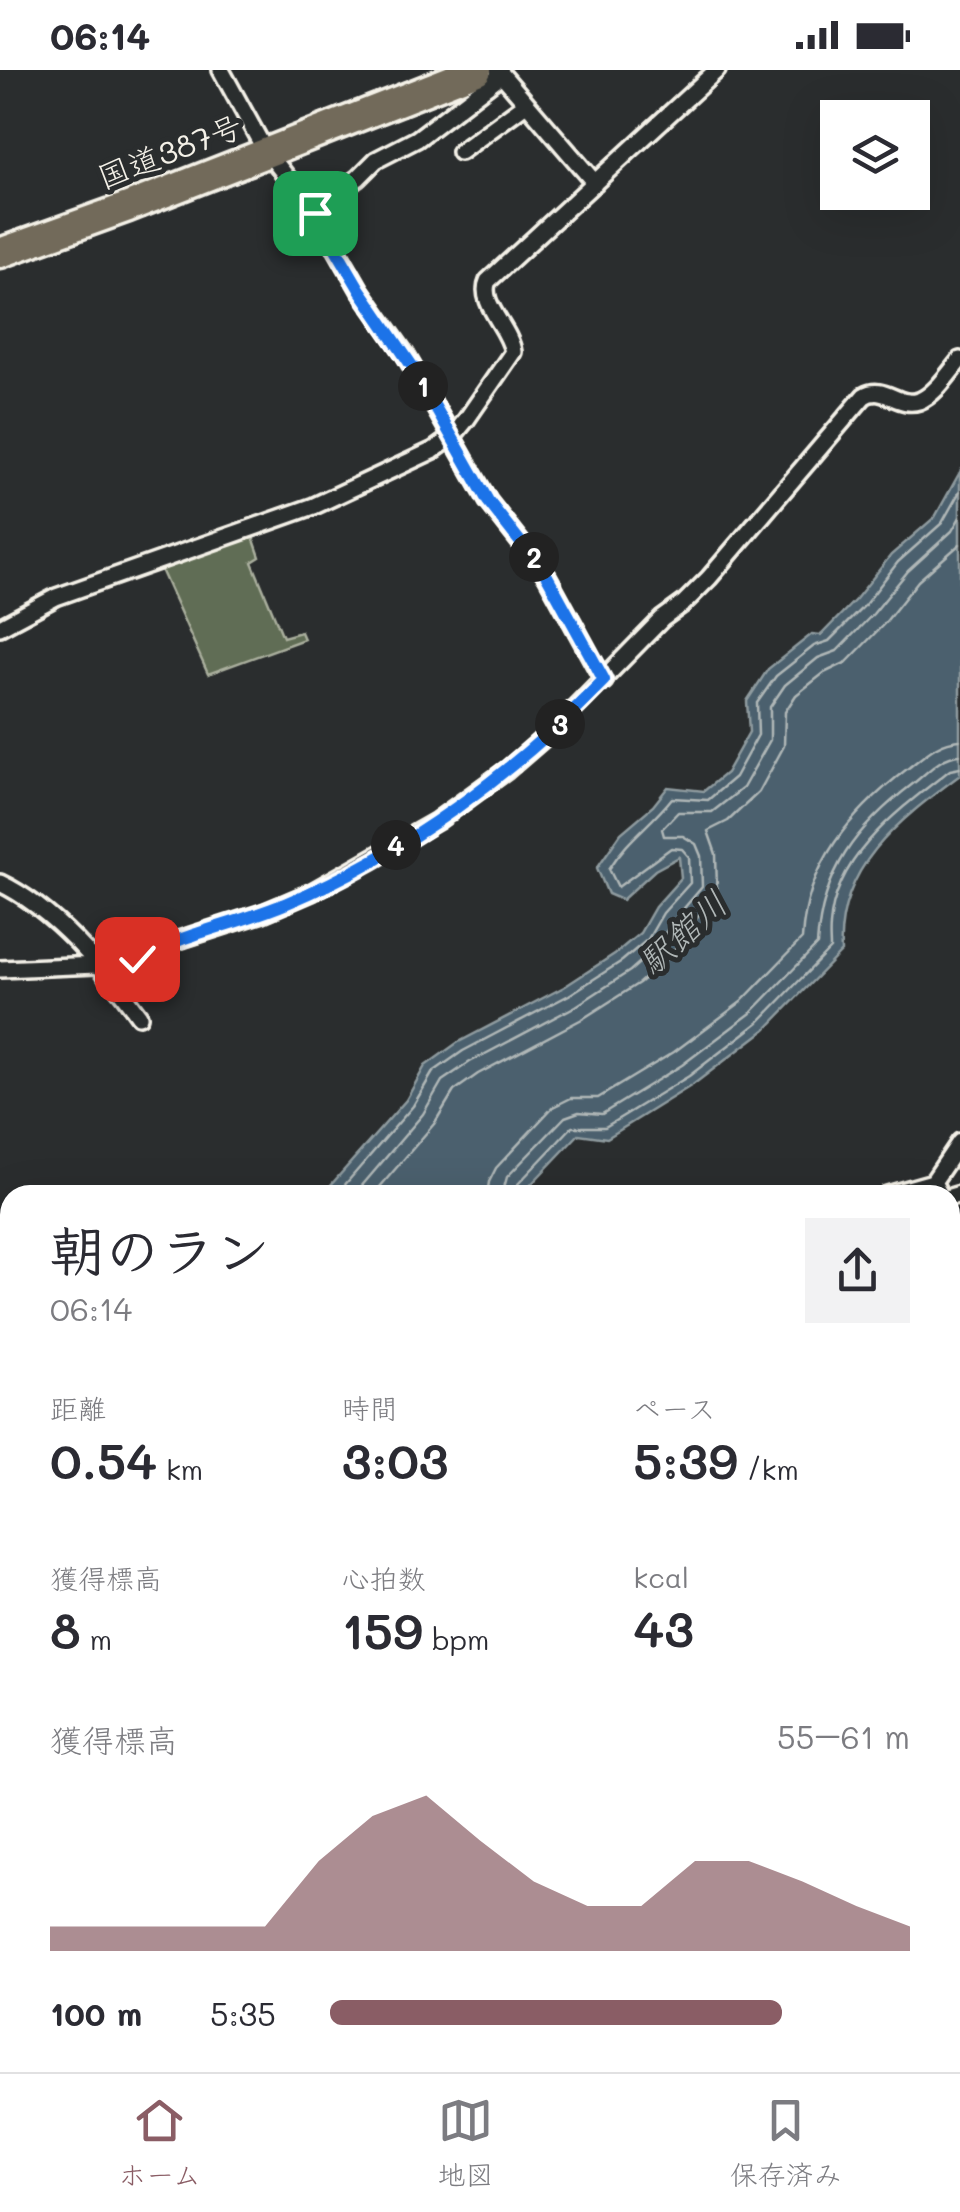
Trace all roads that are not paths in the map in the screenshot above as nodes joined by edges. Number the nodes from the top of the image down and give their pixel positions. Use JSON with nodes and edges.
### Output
{"nodes":[{"id":1,"x":222,"y":70,"type":"edge"},
{"id":2,"x":426,"y":70,"type":"edge"},
{"id":3,"x":717,"y":70,"type":"edge"},
{"id":4,"x":492,"y":72,"type":"edge"},
{"id":5,"x":526,"y":104,"type":"junction"},
{"id":6,"x":262,"y":144,"type":"junction"},
{"id":7,"x":460,"y":152,"type":"dead end"},
{"id":8,"x":595,"y":183,"type":"junction"},
{"id":9,"x":313,"y":210,"type":"junction"},
{"id":10,"x":0,"y":240,"type":"edge"},
{"id":11,"x":0,"y":253,"type":"edge"},
{"id":12,"x":960,"y":360,"type":"edge"},
{"id":13,"x":452,"y":437,"type":"junction"},
{"id":14,"x":0,"y":627,"type":"edge"},
{"id":15,"x":604,"y":680,"type":"junction"},
{"id":16,"x":0,"y":882,"type":"edge"},
{"id":17,"x":0,"y":969,"type":"edge"},
{"id":18,"x":101,"y":970,"type":"junction"},
{"id":19,"x":138,"y":1016,"type":"dead end"},
{"id":20,"x":960,"y":1142,"type":"edge"},
{"id":21,"x":938,"y":1185,"type":"edge"}],
"edges":[{"from":1,"to":6,"type":"street"},
{"from":2,"to":6,"type":"highway","name":"国道387号"},
{"from":3,"to":8,"type":"street"},
{"from":4,"to":5,"type":"street"},
{"from":4,"to":6,"type":"highway","name":"国道387号"},
{"from":4,"to":9,"type":"street"},
{"from":5,"to":7,"type":"street"},
{"from":5,"to":8,"type":"street"},
{"from":6,"to":9,"type":"street"},
{"from":6,"to":10,"type":"highway","name":"国道387号"},
{"from":6,"to":11,"type":"highway","name":"国道387号"},
{"from":8,"to":13,"type":"street"},
{"from":9,"to":13,"type":"street"},
{"from":12,"to":15,"type":"street"},
{"from":13,"to":14,"type":"street"},
{"from":13,"to":15,"type":"street"},
{"from":15,"to":18,"type":"street"},
{"from":16,"to":18,"type":"street"},
{"from":17,"to":18,"type":"street"},
{"from":18,"to":19,"type":"street"},
{"from":20,"to":21,"type":"street"}]}
